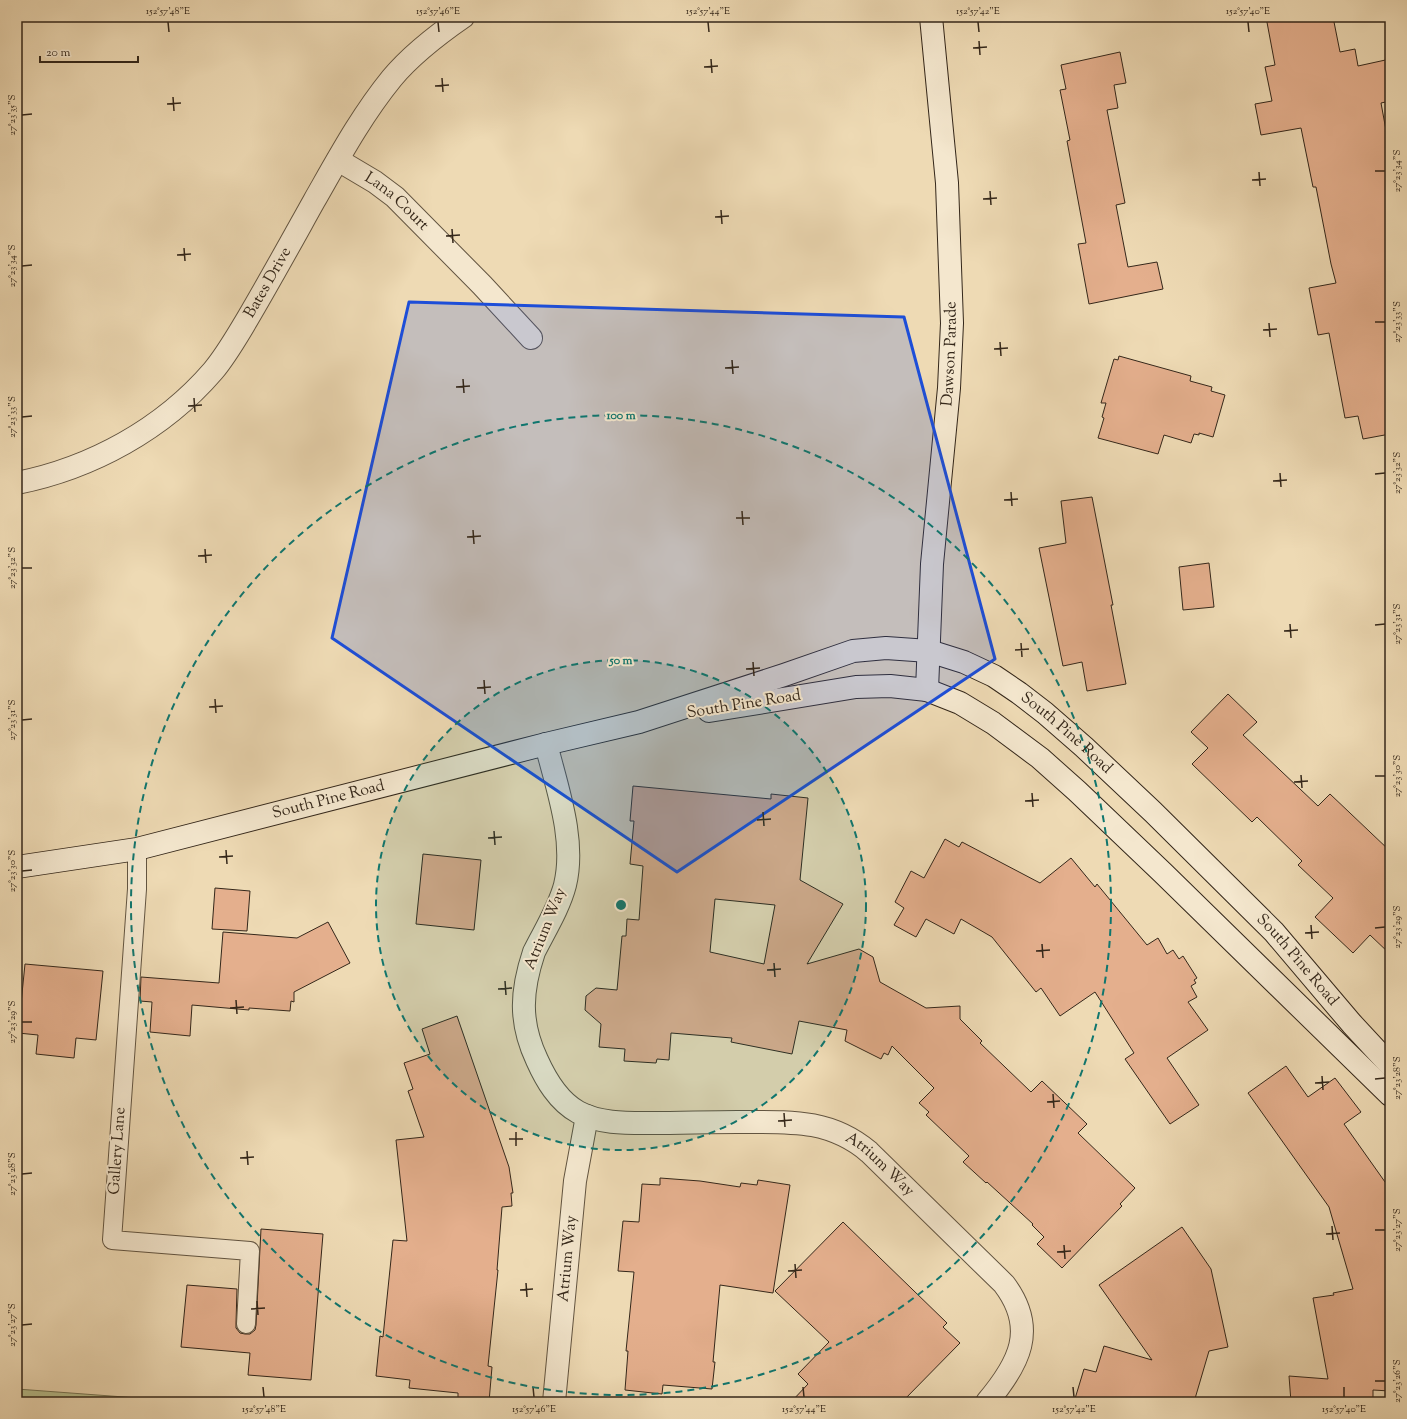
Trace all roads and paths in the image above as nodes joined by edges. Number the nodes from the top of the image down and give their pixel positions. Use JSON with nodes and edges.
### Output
{"nodes":[{"id":1,"x":931,"y":17,"type":"edge"},
{"id":2,"x":451,"y":20,"type":"edge"},
{"id":3,"x":338,"y":160,"type":"junction"},
{"id":4,"x":531,"y":338,"type":"dead end"},
{"id":5,"x":17,"y":482,"type":"edge"},
{"id":6,"x":929,"y":651,"type":"junction"},
{"id":7,"x":927,"y":690,"type":"junction"},
{"id":8,"x":639,"y":722,"type":"junction"},
{"id":9,"x":546,"y":744,"type":"junction"},
{"id":10,"x":137,"y":849,"type":"junction"},
{"id":11,"x":17,"y":867,"type":"edge"},
{"id":12,"x":1390,"y":1065,"type":"edge"},
{"id":13,"x":1390,"y":1095,"type":"edge"},
{"id":14,"x":587,"y":1116,"type":"junction"},
{"id":15,"x":246,"y":1324,"type":"dead end"},
{"id":16,"x":554,"y":1402,"type":"edge"},
{"id":17,"x":987,"y":1402,"type":"edge"}],
"edges":[{"from":1,"to":6,"type":"street","name":"Dawson Parade"},
{"from":2,"to":3,"type":"street","name":"Bates Drive"},
{"from":3,"to":4,"type":"street","name":"Lana Court"},
{"from":3,"to":5,"type":"street","name":"Bates Drive"},
{"from":6,"to":7,"type":"street","name":"Dawson Parade"},
{"from":6,"to":8,"type":"street","name":"South Pine Road"},
{"from":6,"to":12,"type":"street","name":"South Pine Road"},
{"from":7,"to":8,"type":"street","name":"South Pine Road"},
{"from":7,"to":13,"type":"street","name":"South Pine Road"},
{"from":8,"to":9,"type":"street","name":"South Pine Road"},
{"from":9,"to":10,"type":"street","name":"South Pine Road"},
{"from":9,"to":14,"type":"street","name":"Atrium Way"},
{"from":10,"to":11,"type":"street","name":"South Pine Road"},
{"from":10,"to":15,"type":"lane","name":"Gallery Lane"},
{"from":14,"to":16,"type":"street","name":"Atrium Way"},
{"from":14,"to":17,"type":"street","name":"Atrium Way"}]}
